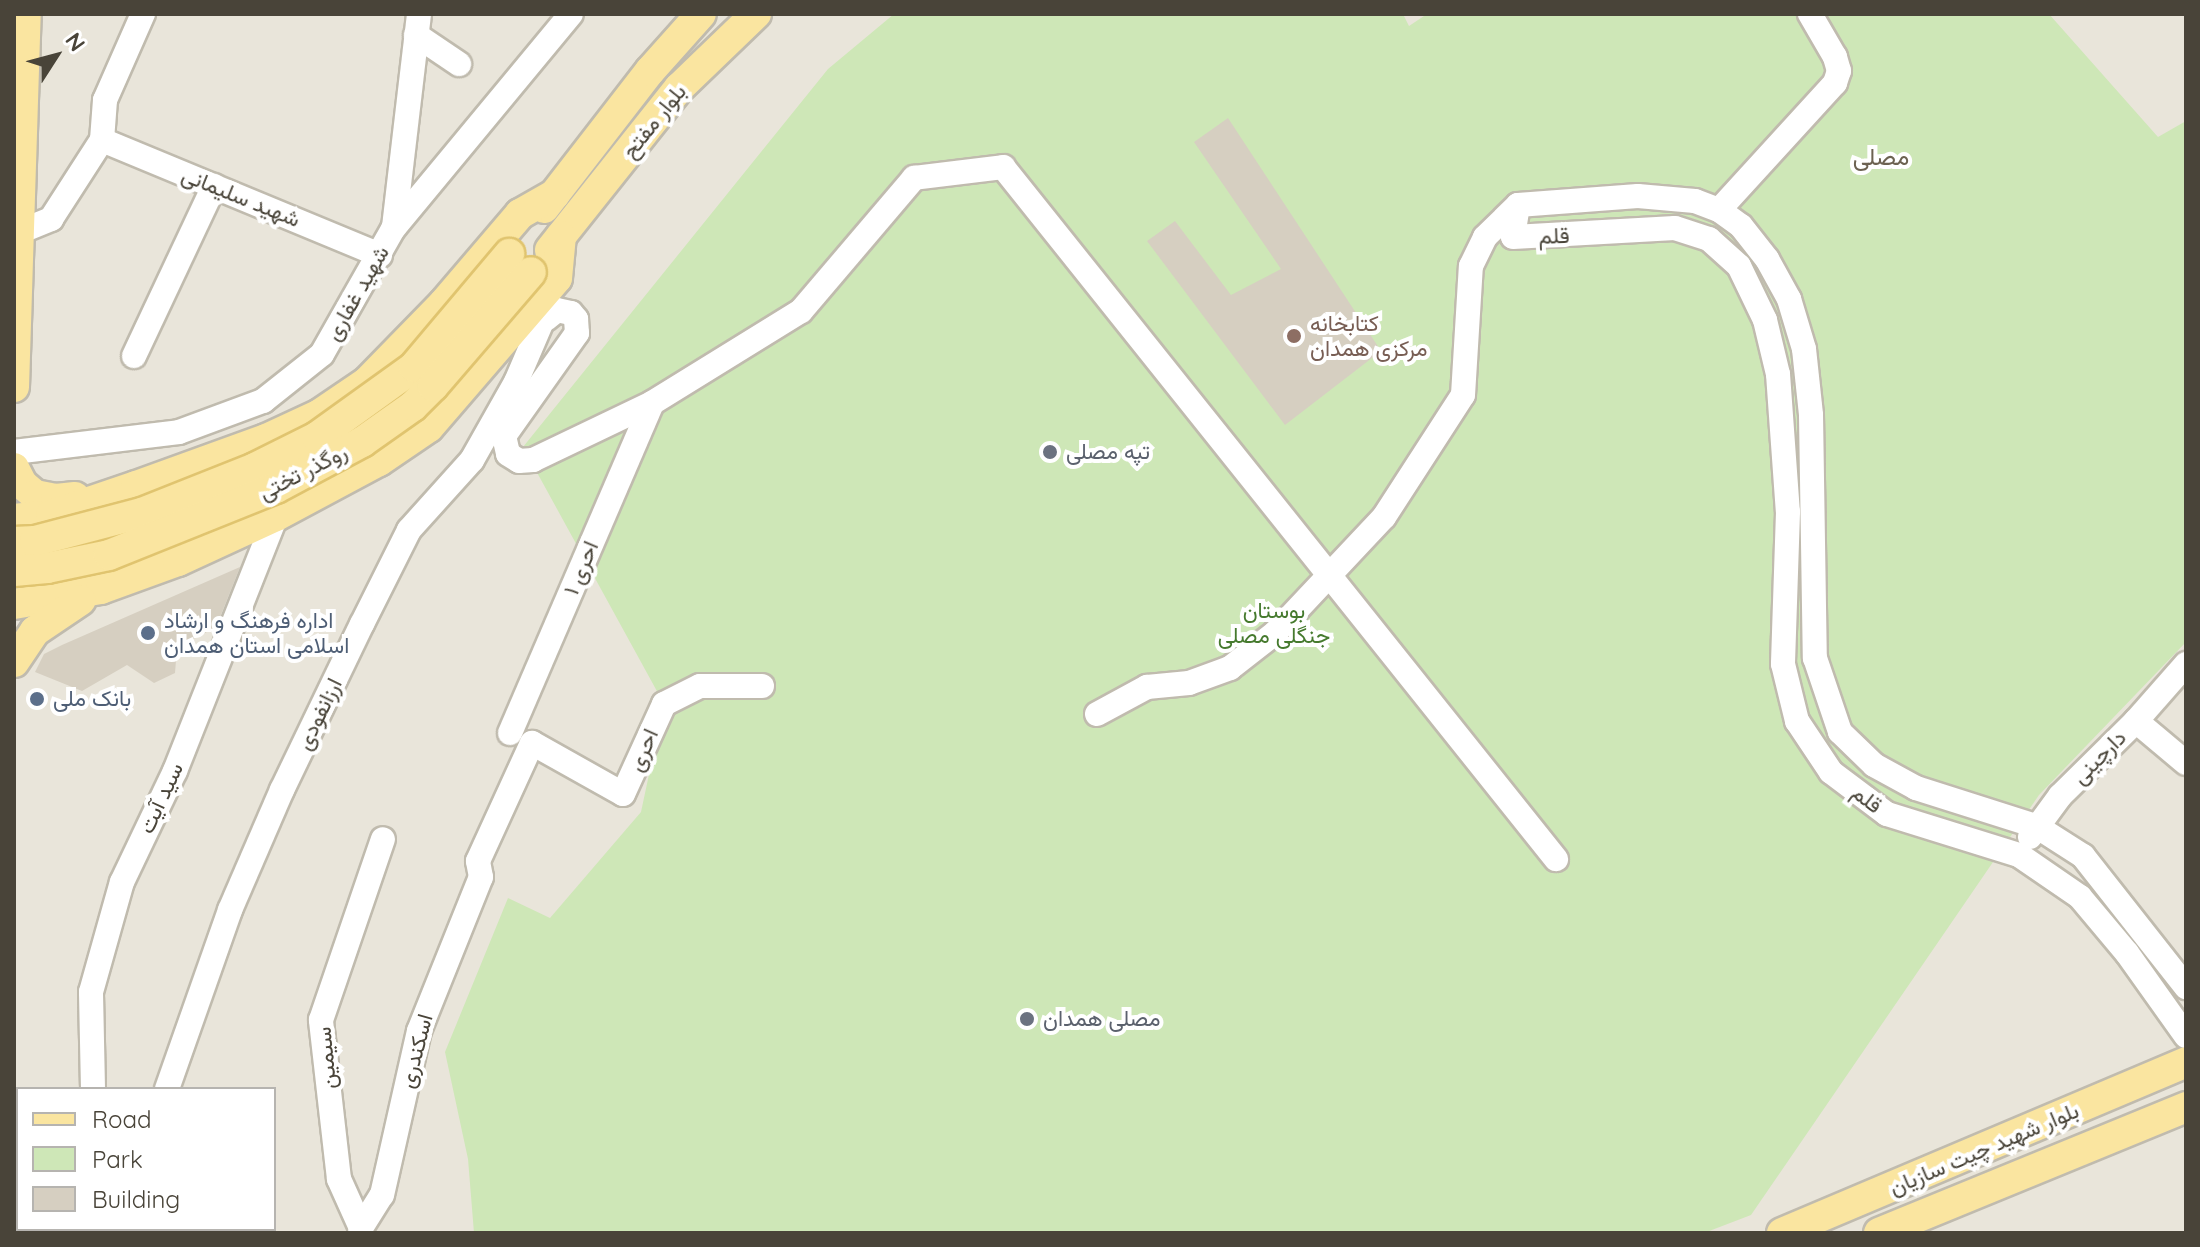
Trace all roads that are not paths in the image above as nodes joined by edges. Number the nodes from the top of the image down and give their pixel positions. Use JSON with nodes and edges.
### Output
{"nodes":[{"id":1,"x":26,"y":14,"type":"edge"},
{"id":2,"x":143,"y":14,"type":"edge"},
{"id":3,"x":571,"y":14,"type":"edge"},
{"id":4,"x":701,"y":14,"type":"edge"},
{"id":5,"x":756,"y":14,"type":"edge"},
{"id":6,"x":1810,"y":14,"type":"edge"},
{"id":7,"x":418,"y":25,"type":"edge"},
{"id":8,"x":459,"y":64,"type":"dead end"},
{"id":9,"x":102,"y":140,"type":"junction"},
{"id":10,"x":214,"y":186,"type":"junction"},
{"id":11,"x":555,"y":194,"type":"junction"},
{"id":12,"x":1518,"y":205,"type":"junction"},
{"id":13,"x":1719,"y":210,"type":"junction"},
{"id":14,"x":393,"y":229,"type":"junction"},
{"id":15,"x":19,"y":232,"type":"junction"},
{"id":16,"x":380,"y":255,"type":"junction"},
{"id":17,"x":532,"y":268,"type":"junction"},
{"id":18,"x":546,"y":319,"type":"junction"},
{"id":19,"x":134,"y":356,"type":"dead end"},
{"id":20,"x":14,"y":387,"type":"edge"},
{"id":21,"x":652,"y":403,"type":"junction"},
{"id":22,"x":14,"y":452,"type":"edge"},
{"id":23,"x":14,"y":468,"type":"edge"},
{"id":24,"x":136,"y":486,"type":"junction"},
{"id":25,"x":51,"y":515,"type":"junction"},
{"id":26,"x":276,"y":516,"type":"junction"},
{"id":27,"x":14,"y":519,"type":"edge"},
{"id":28,"x":14,"y":542,"type":"edge"},
{"id":29,"x":14,"y":571,"type":"edge"},
{"id":30,"x":1330,"y":577,"type":"junction"},
{"id":31,"x":101,"y":589,"type":"junction"},
{"id":32,"x":57,"y":599,"type":"junction"},
{"id":33,"x":14,"y":604,"type":"edge"},
{"id":34,"x":14,"y":662,"type":"edge"},
{"id":35,"x":2186,"y":664,"type":"edge"},
{"id":36,"x":762,"y":686,"type":"dead end"},
{"id":37,"x":1097,"y":714,"type":"dead end"},
{"id":38,"x":2136,"y":721,"type":"junction"},
{"id":39,"x":521,"y":738,"type":"junction"},
{"id":40,"x":2186,"y":763,"type":"edge"},
{"id":41,"x":2036,"y":826,"type":"junction"},
{"id":42,"x":383,"y":839,"type":"dead end"},
{"id":43,"x":2019,"y":855,"type":"junction"},
{"id":44,"x":1556,"y":859,"type":"dead end"},
{"id":45,"x":481,"y":877,"type":"joint"},
{"id":46,"x":2186,"y":987,"type":"edge"},
{"id":47,"x":2186,"y":1036,"type":"edge"},
{"id":48,"x":2186,"y":1062,"type":"edge"},
{"id":49,"x":93,"y":1087,"type":"edge"},
{"id":50,"x":168,"y":1087,"type":"edge"},
{"id":51,"x":2186,"y":1107,"type":"edge"},
{"id":52,"x":360,"y":1230,"type":"edge"},
{"id":53,"x":1782,"y":1233,"type":"edge"},
{"id":54,"x":1879,"y":1233,"type":"edge"}],
"edges":[{"from":1,"to":15,"type":"main road"},
{"from":2,"to":9,"type":"street"},
{"from":3,"to":14,"type":"street","name":"شهید غفاری"},
{"from":4,"to":11,"type":"main road","name":"بلوار مفتح"},
{"from":5,"to":17,"type":"main road","name":"بلوار مفتح"},
{"from":6,"to":13,"type":"street"},
{"from":7,"to":8,"type":"street"},
{"from":7,"to":14,"type":"street"},
{"from":9,"to":10,"type":"street","name":"شهید سلیمانی"},
{"from":9,"to":15,"type":"street"},
{"from":10,"to":16,"type":"street","name":"شهید سلیمانی"},
{"from":10,"to":19,"type":"street"},
{"from":11,"to":17,"type":"main road","name":"بلوار مفتح"},
{"from":11,"to":24,"type":"main road"},
{"from":12,"to":13,"type":"street","name":"قلم"},
{"from":12,"to":30,"type":"street"},
{"from":12,"to":43,"type":"street","name":"قلم"},
{"from":13,"to":41,"type":"street","name":"قلم"},
{"from":14,"to":16,"type":"street","name":"شهید غفاری"},
{"from":15,"to":20,"type":"main road"},
{"from":16,"to":22,"type":"street","name":"شهید غفاری"},
{"from":17,"to":18,"type":"street","name":"ارزانفودی"},
{"from":17,"to":26,"type":"main road"},
{"from":17,"to":28,"type":"main road","name":"روگذر تختی","bridge":true},
{"from":17,"to":29,"type":"main road","name":"روگذر تختی","bridge":true},
{"from":18,"to":21,"type":"street"},
{"from":18,"to":50,"type":"street","name":"ارزانفودی"},
{"from":21,"to":30,"type":"street"},
{"from":21,"to":39,"type":"street","name":"احری ۱"},
{"from":23,"to":24,"type":"main road"},
{"from":24,"to":25,"type":"main road"},
{"from":25,"to":27,"type":"main road"},
{"from":25,"to":32,"type":"main road"},
{"from":26,"to":31,"type":"main road"},
{"from":26,"to":49,"type":"street","name":"سید آیت"},
{"from":30,"to":37,"type":"street"},
{"from":30,"to":44,"type":"street"},
{"from":31,"to":32,"type":"main road"},
{"from":31,"to":34,"type":"main road"},
{"from":32,"to":33,"type":"main road"},
{"from":35,"to":38,"type":"street","name":"دارچینی"},
{"from":36,"to":39,"type":"street","name":"احری"},
{"from":38,"to":40,"type":"street"},
{"from":38,"to":41,"type":"street","name":"دارچینی"},
{"from":39,"to":45,"type":"street","name":"احری ۱"},
{"from":41,"to":43,"type":"street","name":"دارچینی"},
{"from":41,"to":46,"type":"street","name":"قلم"},
{"from":42,"to":52,"type":"street","name":"سیمین"},
{"from":43,"to":47,"type":"street","name":"قلم"},
{"from":45,"to":52,"type":"street","name":"اسکندری"},
{"from":48,"to":53,"type":"main road","name":"بلوار شهید چیت سازیان"},
{"from":51,"to":54,"type":"main road","name":"بلوار شهید چیت سازیان"}]}
